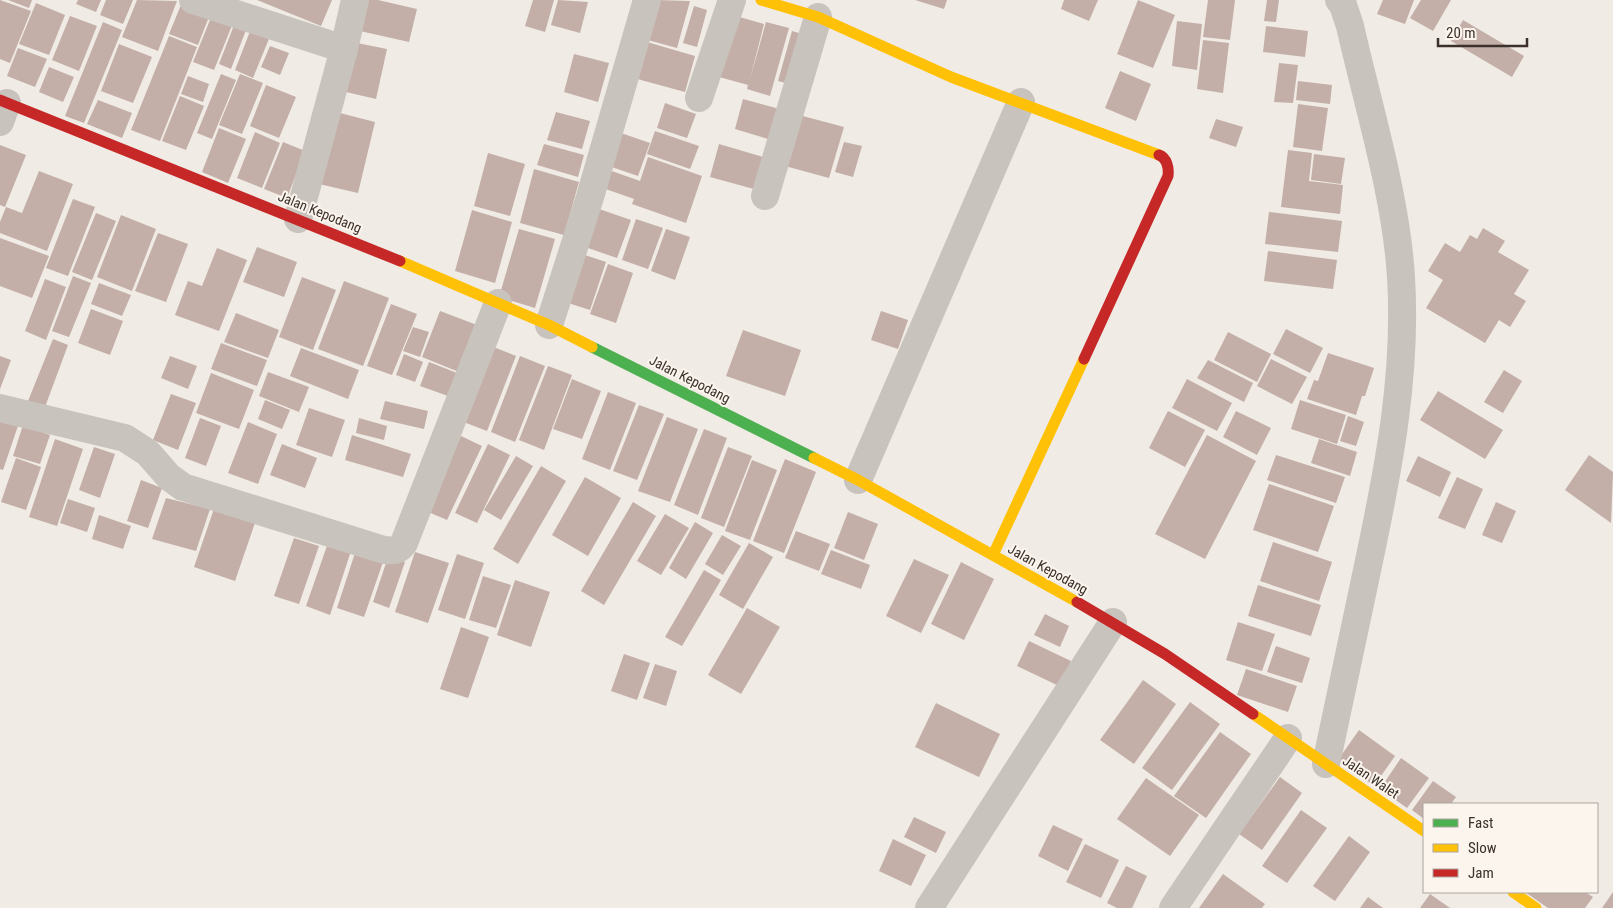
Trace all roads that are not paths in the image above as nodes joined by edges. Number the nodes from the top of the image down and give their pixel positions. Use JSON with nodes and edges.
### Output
{"nodes":[{"id":1,"x":193,"y":0,"type":"edge"},
{"id":2,"x":355,"y":0,"type":"edge"},
{"id":3,"x":647,"y":0,"type":"edge"},
{"id":4,"x":732,"y":0,"type":"edge"},
{"id":5,"x":762,"y":0,"type":"edge"},
{"id":6,"x":1339,"y":0,"type":"edge"},
{"id":7,"x":818,"y":17,"type":"junction"},
{"id":8,"x":344,"y":49,"type":"junction"},
{"id":9,"x":699,"y":98,"type":"dead end"},
{"id":10,"x":1021,"y":102,"type":"junction"},
{"id":11,"x":2,"y":108,"type":"edge"},
{"id":12,"x":765,"y":196,"type":"dead end"},
{"id":13,"x":298,"y":219,"type":"junction"},
{"id":14,"x":498,"y":303,"type":"junction"},
{"id":15,"x":549,"y":325,"type":"junction"},
{"id":16,"x":0,"y":408,"type":"edge"},
{"id":17,"x":858,"y":480,"type":"junction"},
{"id":18,"x":993,"y":555,"type":"junction"},
{"id":19,"x":1113,"y":622,"type":"junction"},
{"id":20,"x":1288,"y":738,"type":"junction"},
{"id":21,"x":1326,"y":764,"type":"junction"},
{"id":22,"x":1423,"y":830,"type":"edge"},
{"id":23,"x":1514,"y":893,"type":"edge"},
{"id":24,"x":930,"y":908,"type":"edge"},
{"id":25,"x":1174,"y":908,"type":"edge"},
{"id":26,"x":1536,"y":908,"type":"edge"}],
"edges":[{"from":1,"to":8,"type":"street"},
{"from":2,"to":8,"type":"street"},
{"from":3,"to":15,"type":"street"},
{"from":4,"to":9,"type":"street"},
{"from":5,"to":7,"type":"street"},
{"from":6,"to":21,"type":"street"},
{"from":7,"to":10,"type":"street"},
{"from":7,"to":12,"type":"street"},
{"from":8,"to":13,"type":"street"},
{"from":10,"to":17,"type":"street"},
{"from":10,"to":18,"type":"street"},
{"from":11,"to":13,"type":"street","name":"Jalan Kepodang"},
{"from":13,"to":14,"type":"street","name":"Jalan Kepodang"},
{"from":14,"to":15,"type":"street","name":"Jalan Kepodang"},
{"from":14,"to":16,"type":"street"},
{"from":15,"to":17,"type":"street","name":"Jalan Kepodang"},
{"from":17,"to":18,"type":"street","name":"Jalan Kepodang"},
{"from":18,"to":19,"type":"street","name":"Jalan Kepodang"},
{"from":19,"to":20,"type":"street","name":"Jalan Kepodang"},
{"from":19,"to":24,"type":"street"},
{"from":20,"to":21,"type":"street","name":"Jalan Kepodang"},
{"from":20,"to":25,"type":"street"},
{"from":21,"to":22,"type":"street","name":"Jalan Walet"},
{"from":23,"to":26,"type":"street"}]}
